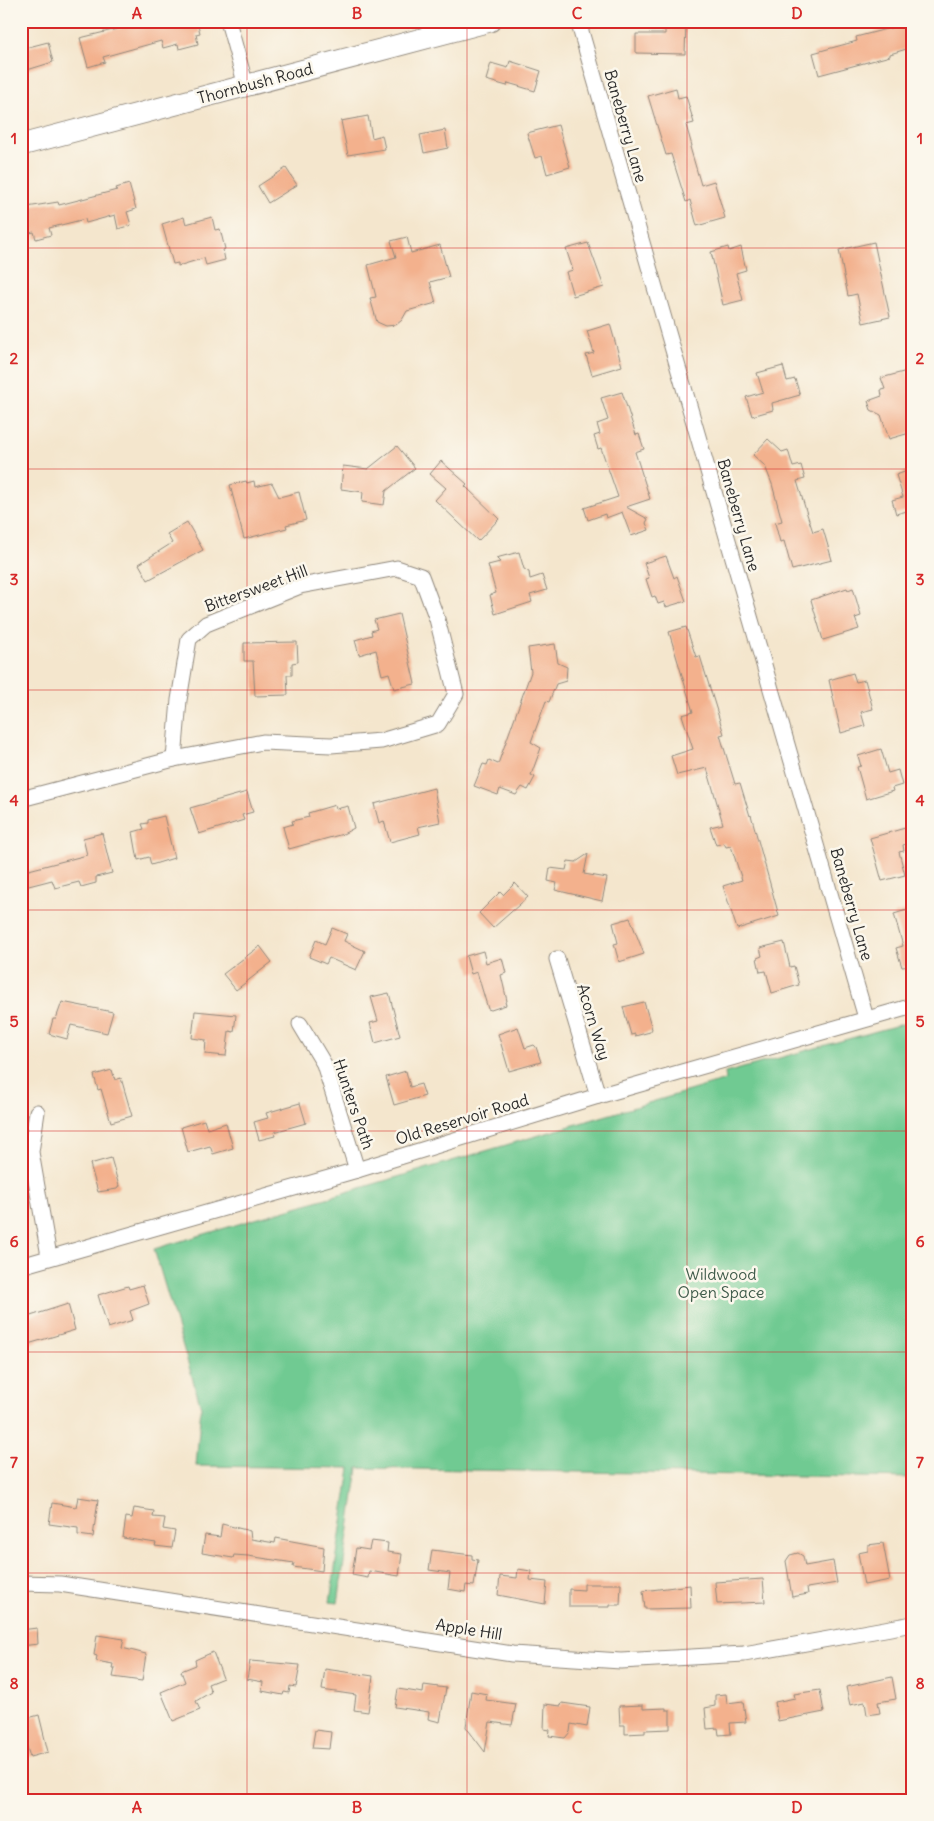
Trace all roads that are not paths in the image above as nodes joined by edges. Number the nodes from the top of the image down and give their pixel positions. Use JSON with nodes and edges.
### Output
{"nodes":[{"id":1,"x":228,"y":21,"type":"edge"},
{"id":2,"x":490,"y":21,"type":"edge"},
{"id":3,"x":578,"y":21,"type":"edge"},
{"id":4,"x":246,"y":86,"type":"junction"},
{"id":5,"x":21,"y":145,"type":"edge"},
{"id":6,"x":174,"y":759,"type":"junction"},
{"id":7,"x":21,"y":799,"type":"edge"},
{"id":8,"x":557,"y":959,"type":"dead end"},
{"id":9,"x":913,"y":1006,"type":"edge"},
{"id":10,"x":866,"y":1018,"type":"junction"},
{"id":11,"x":300,"y":1024,"type":"dead end"},
{"id":12,"x":598,"y":1096,"type":"junction"},
{"id":13,"x":37,"y":1112,"type":"dead end"},
{"id":14,"x":357,"y":1170,"type":"junction"},
{"id":15,"x":49,"y":1256,"type":"junction"},
{"id":16,"x":21,"y":1266,"type":"edge"},
{"id":17,"x":21,"y":1583,"type":"edge"},
{"id":18,"x":913,"y":1624,"type":"edge"}],
"edges":[{"from":1,"to":4,"type":"street"},
{"from":2,"to":4,"type":"main road","name":"Thornbush Road"},
{"from":3,"to":10,"type":"street","name":"Baneberry Lane"},
{"from":4,"to":5,"type":"main road","name":"Thornbush Road"},
{"from":6,"to":6,"type":"street","name":"Bittersweet Hill"},
{"from":6,"to":7,"type":"street","name":"Bittersweet Hill"},
{"from":8,"to":12,"type":"street","name":"Acorn Way"},
{"from":9,"to":10,"type":"street","name":"Old Reservoir Road"},
{"from":10,"to":12,"type":"street","name":"Old Reservoir Road"},
{"from":11,"to":14,"type":"street","name":"Hunters Path"},
{"from":12,"to":14,"type":"street","name":"Old Reservoir Road"},
{"from":13,"to":15,"type":"street"},
{"from":14,"to":15,"type":"street","name":"Old Reservoir Road"},
{"from":15,"to":16,"type":"street","name":"Old Reservoir Road"},
{"from":17,"to":18,"type":"street","name":"Apple Hill"}]}
